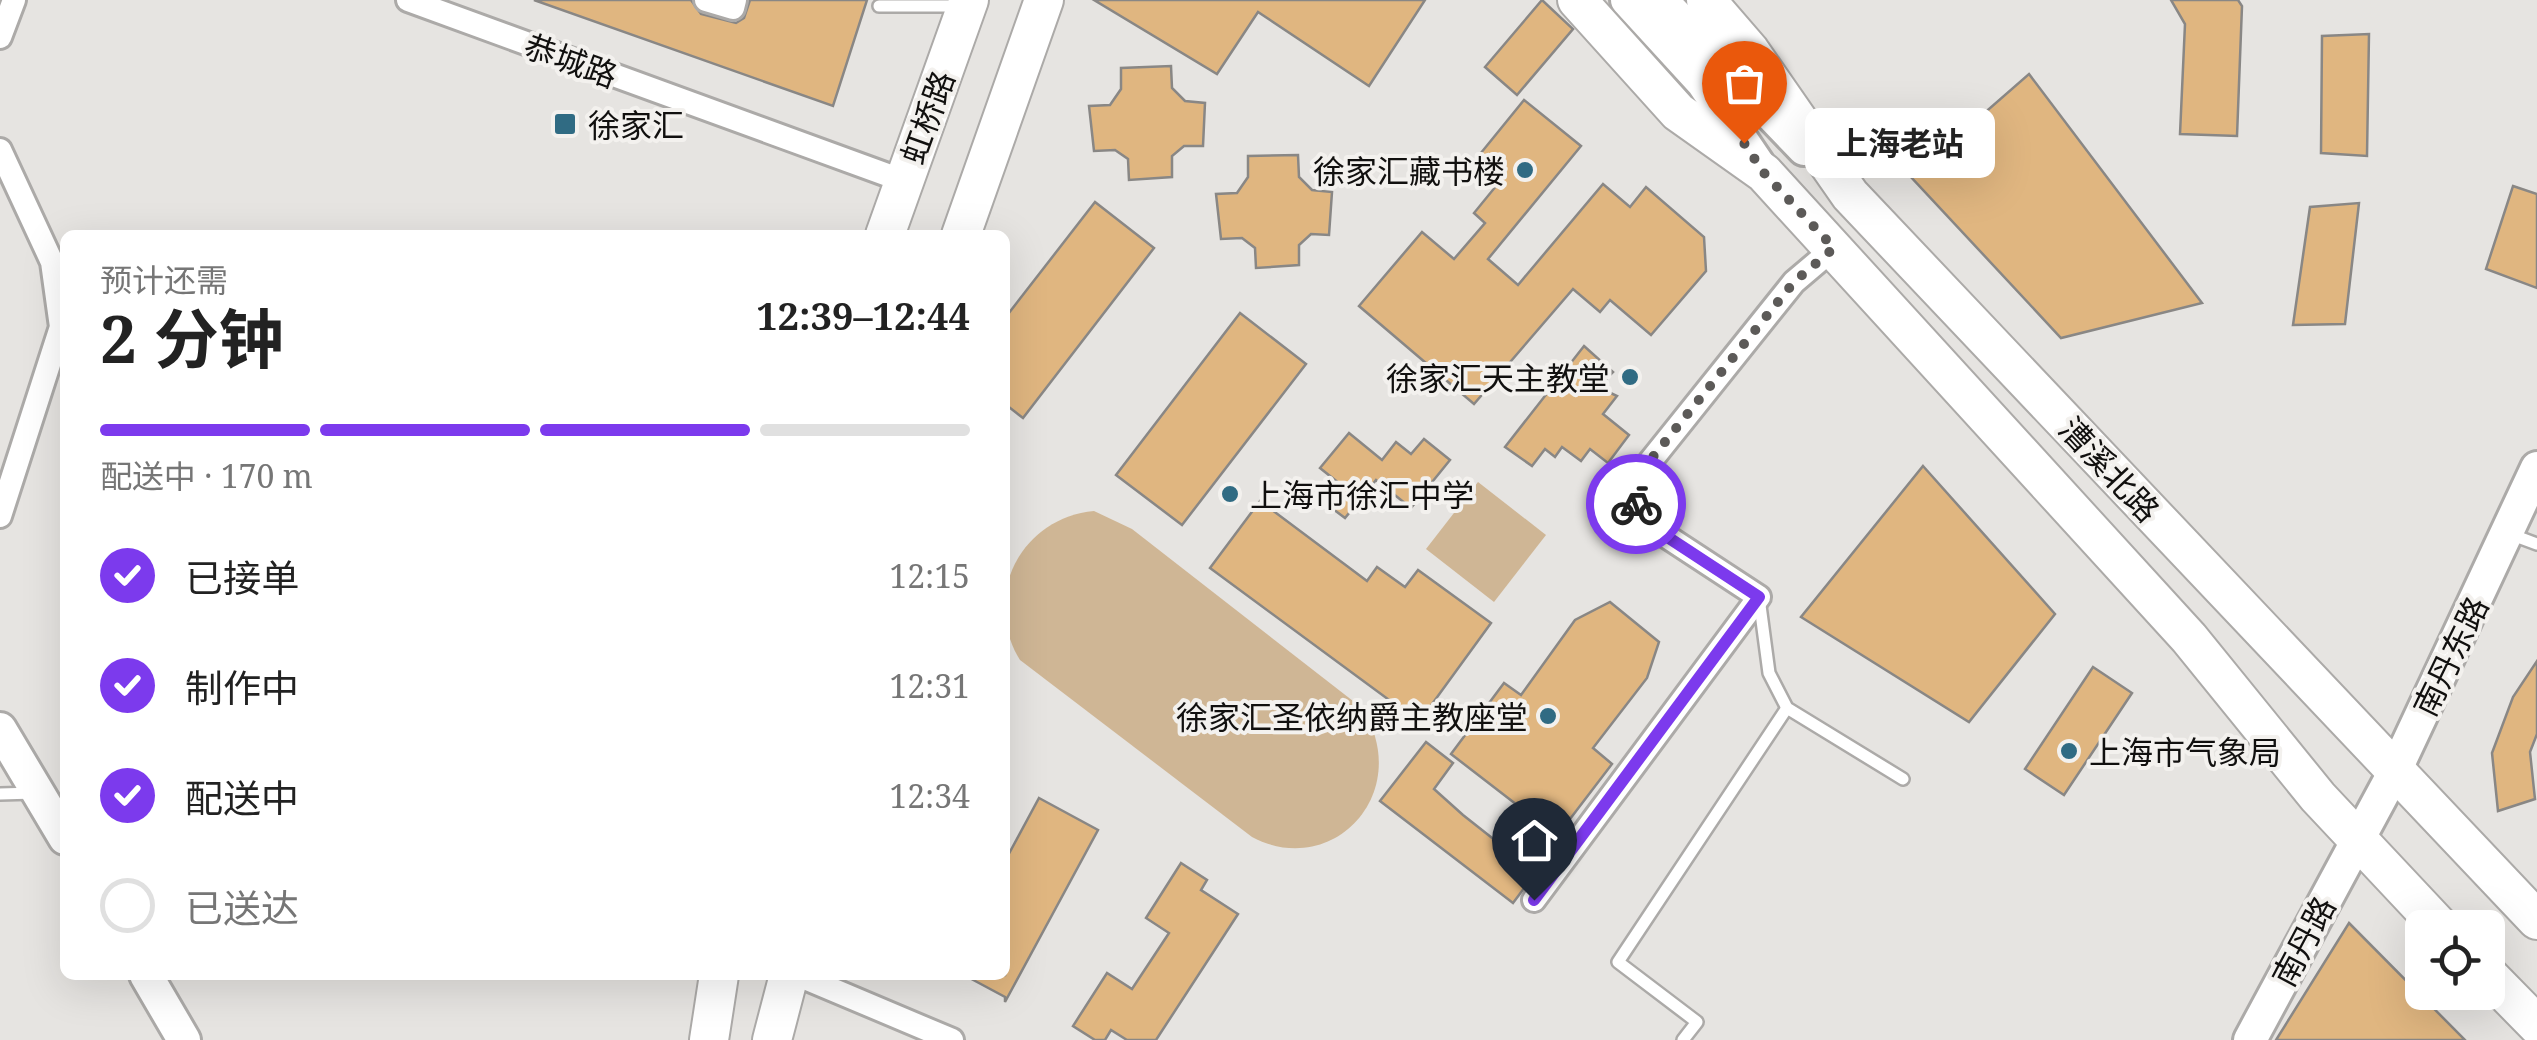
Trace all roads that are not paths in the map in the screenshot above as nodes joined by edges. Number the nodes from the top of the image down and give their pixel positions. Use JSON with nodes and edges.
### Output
{"nodes":[{"id":1,"x":14,"y":0,"type":"edge"},
{"id":2,"x":408,"y":0,"type":"edge"},
{"id":3,"x":706,"y":0,"type":"edge"},
{"id":4,"x":735,"y":0,"type":"edge"},
{"id":5,"x":1044,"y":0,"type":"edge"},
{"id":6,"x":1577,"y":0,"type":"edge"},
{"id":7,"x":1627,"y":0,"type":"edge"},
{"id":8,"x":1661,"y":0,"type":"edge"},
{"id":9,"x":1706,"y":0,"type":"edge"},
{"id":10,"x":968,"y":4,"type":"edge"},
{"id":11,"x":879,"y":6,"type":"dead end"},
{"id":12,"x":0,"y":37,"type":"edge"},
{"id":13,"x":0,"y":150,"type":"edge"},
{"id":14,"x":1764,"y":173,"type":"junction"},
{"id":15,"x":904,"y":182,"type":"junction"},
{"id":16,"x":1850,"y":194,"type":"junction"},
{"id":17,"x":887,"y":230,"type":"edge"},
{"id":18,"x":962,"y":230,"type":"edge"},
{"id":19,"x":1834,"y":248,"type":"junction"},
{"id":20,"x":1868,"y":288,"type":"junction"},
{"id":21,"x":60,"y":320,"type":"edge"},
{"id":22,"x":60,"y":330,"type":"edge"},
{"id":23,"x":1888,"y":334,"type":"dead end"},
{"id":24,"x":2537,"y":468,"type":"edge"},
{"id":25,"x":0,"y":516,"type":"edge"},
{"id":26,"x":2523,"y":539,"type":"edge"},
{"id":27,"x":1759,"y":597,"type":"junction"},
{"id":28,"x":2144,"y":613,"type":"dead end"},
{"id":29,"x":2189,"y":638,"type":"junction"},
{"id":30,"x":1787,"y":708,"type":"junction"},
{"id":31,"x":0,"y":730,"type":"edge"},
{"id":32,"x":2395,"y":771,"type":"junction"},
{"id":33,"x":1904,"y":779,"type":"dead end"},
{"id":34,"x":38,"y":792,"type":"junction"},
{"id":35,"x":0,"y":794,"type":"edge"},
{"id":36,"x":60,"y":829,"type":"edge"},
{"id":37,"x":2357,"y":842,"type":"junction"},
{"id":38,"x":1534,"y":900,"type":"dead end"},
{"id":39,"x":2423,"y":910,"type":"edge"},
{"id":40,"x":2537,"y":920,"type":"edge"},
{"id":41,"x":149,"y":980,"type":"edge"},
{"id":42,"x":718,"y":980,"type":"edge"},
{"id":43,"x":788,"y":980,"type":"edge"},
{"id":44,"x":810,"y":980,"type":"edge"},
{"id":45,"x":2505,"y":992,"type":"edge"},
{"id":46,"x":2537,"y":1025,"type":"edge"},
{"id":47,"x":184,"y":1040,"type":"edge"},
{"id":48,"x":710,"y":1040,"type":"edge"},
{"id":49,"x":772,"y":1040,"type":"edge"},
{"id":50,"x":952,"y":1040,"type":"edge"},
{"id":51,"x":1683,"y":1040,"type":"edge"},
{"id":52,"x":2250,"y":1040,"type":"edge"}],
"edges":[{"from":1,"to":12,"type":"street"},
{"from":2,"to":15,"type":"street","name":"恭城路"},
{"from":3,"to":4,"type":"street"},
{"from":5,"to":18,"type":"main road"},
{"from":6,"to":14,"type":"main road","name":"漕溪北路"},
{"from":7,"to":14,"type":"main road"},
{"from":8,"to":16,"type":"main road"},
{"from":9,"to":16,"type":"main road","name":"漕溪北路"},
{"from":10,"to":11,"type":"lane"},
{"from":10,"to":15,"type":"main road","name":"虹桥路"},
{"from":13,"to":21,"type":"street"},
{"from":14,"to":19,"type":"main road","name":"漕溪北路"},
{"from":15,"to":17,"type":"main road","name":"虹桥路"},
{"from":16,"to":32,"type":"main road","name":"漕溪北路"},
{"from":19,"to":20,"type":"main road","name":"漕溪北路"},
{"from":19,"to":27,"type":"street"},
{"from":20,"to":23,"type":"lane","name":"漕溪北路"},
{"from":20,"to":29,"type":"main road","name":"漕溪北路"},
{"from":22,"to":25,"type":"street"},
{"from":24,"to":26,"type":"main road","name":"南丹东路"},
{"from":26,"to":32,"type":"main road","name":"南丹东路"},
{"from":27,"to":30,"type":"lane"},
{"from":27,"to":38,"type":"street"},
{"from":28,"to":29,"type":"lane","name":"漕溪北路"},
{"from":29,"to":37,"type":"main road","name":"漕溪北路"},
{"from":30,"to":33,"type":"lane"},
{"from":30,"to":51,"type":"lane"},
{"from":31,"to":34,"type":"main road"},
{"from":32,"to":37,"type":"main road","name":"南丹东路"},
{"from":32,"to":40,"type":"main road","name":"漕溪北路"},
{"from":34,"to":35,"type":"lane"},
{"from":34,"to":36,"type":"main road"},
{"from":37,"to":39,"type":"main road","name":"漕溪北路"},
{"from":37,"to":52,"type":"main road","name":"南丹路"},
{"from":41,"to":47,"type":"main road"},
{"from":42,"to":48,"type":"main road"},
{"from":43,"to":49,"type":"main road"},
{"from":44,"to":50,"type":"street"},
{"from":45,"to":46,"type":"main road"}]}
